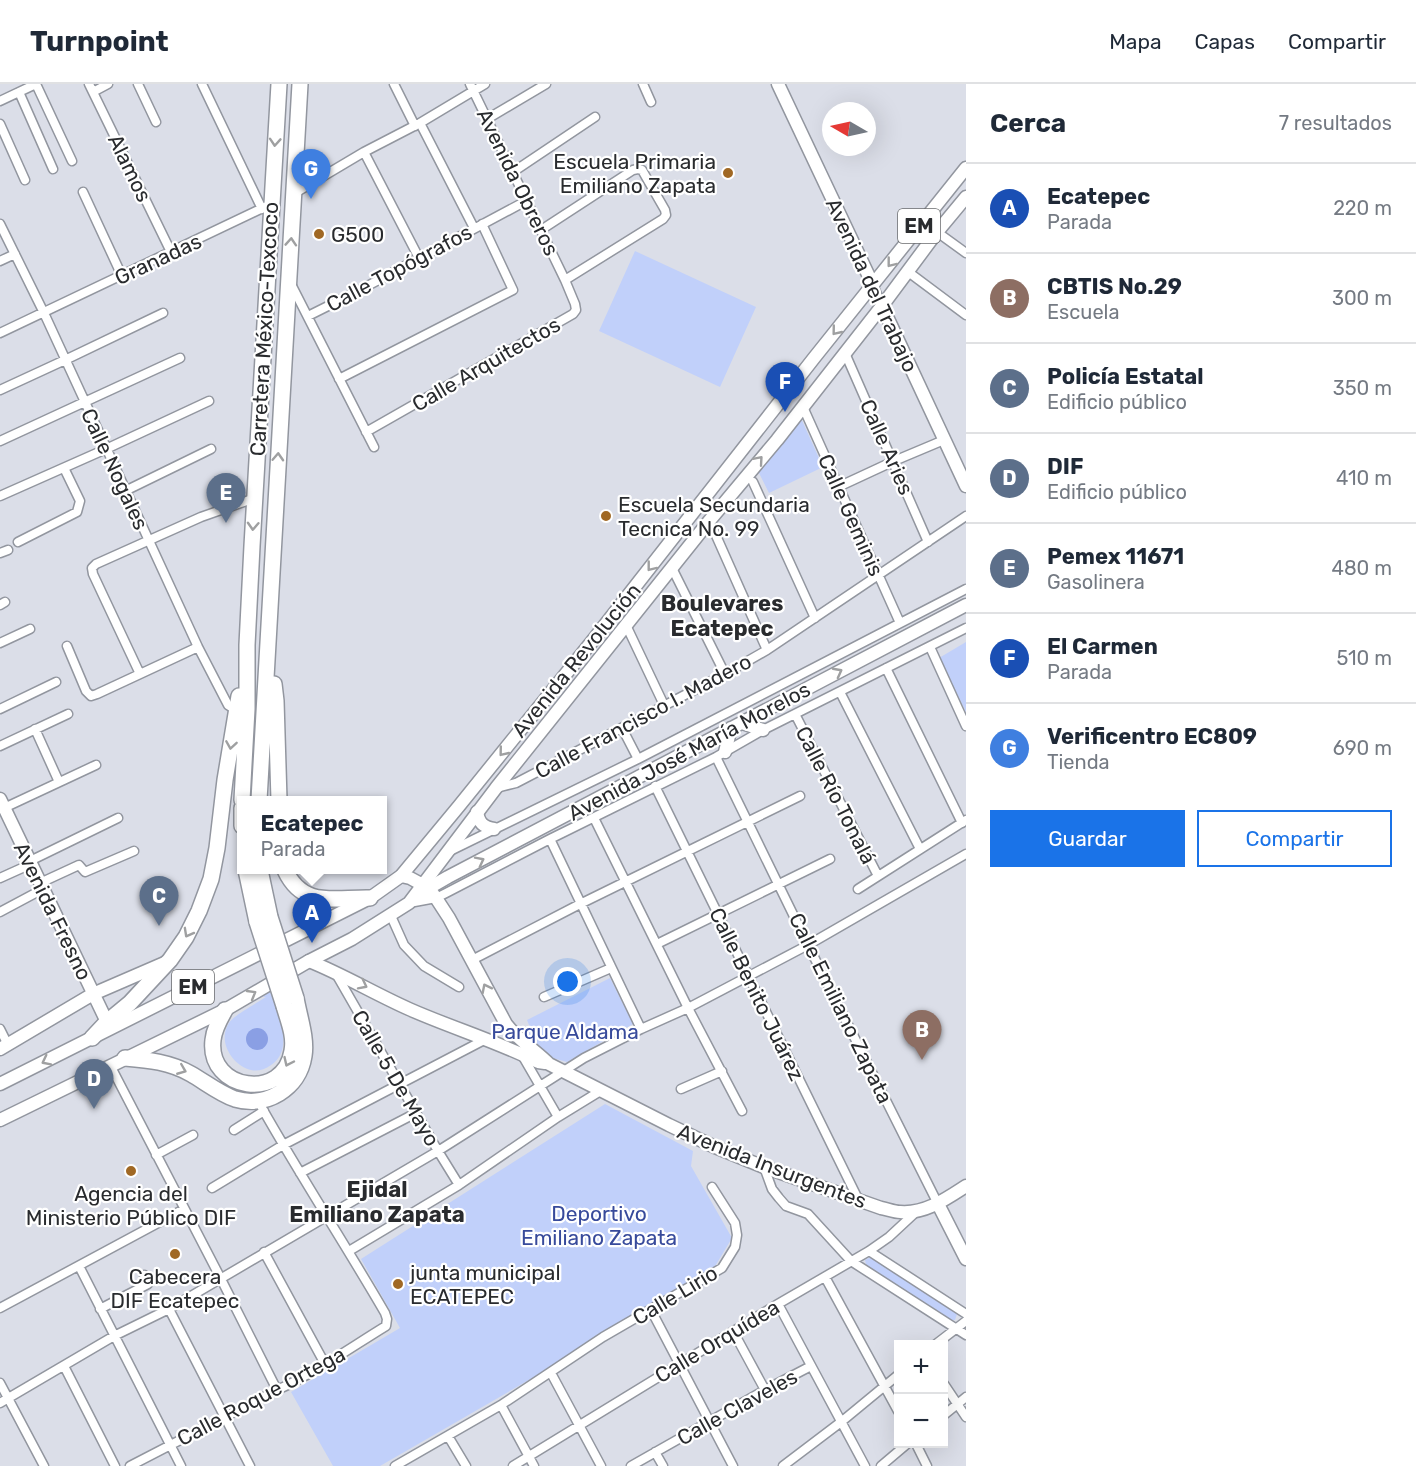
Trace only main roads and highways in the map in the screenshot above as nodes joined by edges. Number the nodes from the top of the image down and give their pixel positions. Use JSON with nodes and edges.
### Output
{"nodes":[{"id":1,"x":279,"y":84,"type":"edge"},
{"id":2,"x":300,"y":84,"type":"edge"},
{"id":3,"x":778,"y":84,"type":"edge"},
{"id":4,"x":966,"y":168,"type":"edge"},
{"id":5,"x":966,"y":197,"type":"edge"},
{"id":6,"x":873,"y":285,"type":"junction"},
{"id":7,"x":882,"y":306,"type":"junction"},
{"id":8,"x":966,"y":486,"type":"edge"},
{"id":9,"x":966,"y":605,"type":"edge"},
{"id":10,"x":268,"y":642,"type":"junction"},
{"id":11,"x":247,"y":645,"type":"junction"},
{"id":12,"x":737,"y":725,"type":"junction"},
{"id":13,"x":763,"y":730,"type":"road end"},
{"id":14,"x":721,"y":754,"type":"road end"},
{"id":15,"x":242,"y":796,"type":"edge"},
{"id":16,"x":259,"y":796,"type":"edge"},
{"id":17,"x":279,"y":796,"type":"edge"},
{"id":18,"x":2,"y":803,"type":"edge"},
{"id":19,"x":477,"y":812,"type":"junction"},
{"id":20,"x":494,"y":829,"type":"road end"},
{"id":21,"x":247,"y":874,"type":"edge"},
{"id":22,"x":260,"y":874,"type":"edge"},
{"id":23,"x":288,"y":874,"type":"edge"},
{"id":24,"x":401,"y":876,"type":"junction"},
{"id":25,"x":425,"y":886,"type":"junction"},
{"id":26,"x":370,"y":898,"type":"junction"},
{"id":27,"x":263,"y":919,"type":"junction"},
{"id":28,"x":170,"y":960,"type":"junction"},
{"id":29,"x":309,"y":961,"type":"junction"},
{"id":30,"x":93,"y":994,"type":"junction"},
{"id":31,"x":290,"y":1002,"type":"junction"},
{"id":32,"x":225,"y":1010,"type":"junction"},
{"id":33,"x":137,"y":1015,"type":"junction"},
{"id":34,"x":112,"y":1018,"type":"junction"},
{"id":35,"x":506,"y":1024,"type":"junction"},
{"id":36,"x":92,"y":1038,"type":"junction"},
{"id":37,"x":486,"y":1039,"type":"junction"},
{"id":38,"x":4,"y":1047,"type":"edge"},
{"id":39,"x":125,"y":1058,"type":"junction"},
{"id":40,"x":549,"y":1064,"type":"junction"},
{"id":41,"x":0,"y":1084,"type":"edge"},
{"id":42,"x":0,"y":1120,"type":"edge"},
{"id":43,"x":966,"y":1186,"type":"edge"},
{"id":44,"x":938,"y":1204,"type":"junction"},
{"id":45,"x":966,"y":1259,"type":"edge"}],
"edges":[{"from":1,"to":11,"type":"highway","name":"Carretera México-Texcoco","one_way":true},
{"from":10,"to":2,"type":"highway","name":"Carretera México-Texcoco","one_way":true},
{"from":3,"to":6,"type":"main road","name":"Avenida del Trabajo"},
{"from":4,"to":6,"type":"main road","name":"Avenida Revolución","number":"EM","one_way":true},
{"from":5,"to":7,"type":"main road","name":"Avenida Revolución","number":"EM"},
{"from":6,"to":24,"type":"main road","name":"Avenida Revolución","number":"EM","one_way":true},
{"from":7,"to":8,"type":"main road","name":"Avenida del Trabajo"},
{"from":19,"to":7,"type":"main road","name":"Avenida Revolución","number":"EM","one_way":true},
{"from":12,"to":9,"type":"main road","name":"Avenida José María Morelos","one_way":true},
{"from":10,"to":16,"type":"highway"},
{"from":10,"to":17,"type":"highway"},
{"from":11,"to":15,"type":"highway"},
{"from":11,"to":28,"type":"highway","one_way":true},
{"from":12,"to":13,"type":"main road"},
{"from":12,"to":14,"type":"main road"},
{"from":25,"to":12,"type":"main road","name":"Avenida José María Morelos","one_way":true},
{"from":18,"to":30,"type":"main road","name":"Avenida Fresno"},
{"from":19,"to":20,"type":"main road"},
{"from":19,"to":25,"type":"main road","name":"Avenida Revolución","number":"EM"},
{"from":21,"to":27,"type":"highway"},
{"from":22,"to":27,"type":"highway"},
{"from":23,"to":26,"type":"highway"},
{"from":24,"to":25,"type":"main road","name":"Avenida Insurgentes"},
{"from":24,"to":26,"type":"main road","name":"Avenida Revolución","number":"EM"},
{"from":25,"to":29,"type":"main road","name":"Avenida Revolución","number":"EM"},
{"from":35,"to":25,"type":"main road","name":"Avenida Insurgentes","one_way":true},
{"from":26,"to":33,"type":"main road","name":"Avenida Revolución","number":"EM"},
{"from":27,"to":31,"type":"highway","bridge":true},
{"from":28,"to":30,"type":"main road"},
{"from":28,"to":34,"type":"highway"},
{"from":32,"to":29,"type":"main road","name":"Avenida Revolución","number":"EM","one_way":true},
{"from":29,"to":37,"type":"main road","name":"Avenida Insurgentes","one_way":true},
{"from":30,"to":34,"type":"main road","name":"Avenida Fresno"},
{"from":30,"to":38,"type":"main road"},
{"from":31,"to":32,"type":"highway","one_way":true},
{"from":39,"to":31,"type":"highway","one_way":true},
{"from":32,"to":39,"type":"main road","name":"Avenida Revolución","number":"EM"},
{"from":33,"to":34,"type":"highway"},
{"from":33,"to":36,"type":"main road","name":"Avenida Revolución","number":"EM"},
{"from":34,"to":36,"type":"highway"},
{"from":35,"to":37,"type":"main road"},
{"from":35,"to":40,"type":"main road","name":"Avenida Insurgentes"},
{"from":36,"to":41,"type":"main road","number":"EM","one_way":true},
{"from":37,"to":40,"type":"main road","name":"Avenida Insurgentes"},
{"from":39,"to":42,"type":"main road","number":"EM"},
{"from":40,"to":44,"type":"main road","name":"Avenida Insurgentes"},
{"from":43,"to":44,"type":"main road","name":"Avenida Insurgentes"},
{"from":44,"to":45,"type":"main road","name":"Calle Emiliano Zapata"}]}
